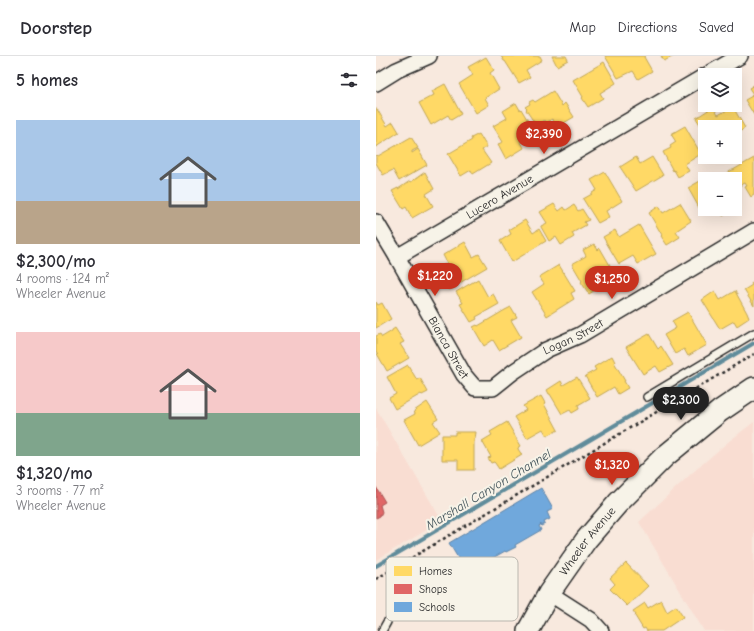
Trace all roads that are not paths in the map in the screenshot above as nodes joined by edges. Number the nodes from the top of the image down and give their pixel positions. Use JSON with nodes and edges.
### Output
{"nodes":[{"id":1,"x":429,"y":56,"type":"edge"},
{"id":2,"x":740,"y":56,"type":"edge"},
{"id":3,"x":720,"y":68,"type":"edge"},
{"id":4,"x":698,"y":81,"type":"edge"},
{"id":5,"x":376,"y":83,"type":"edge"},
{"id":6,"x":376,"y":222,"type":"edge"},
{"id":7,"x":754,"y":232,"type":"edge"},
{"id":8,"x":397,"y":257,"type":"junction"},
{"id":9,"x":754,"y":333,"type":"edge"},
{"id":10,"x":475,"y":388,"type":"joint"},
{"id":11,"x":754,"y":388,"type":"edge"},
{"id":12,"x":647,"y":396,"type":"dead end"},
{"id":13,"x":549,"y":593,"type":"junction"},
{"id":14,"x":387,"y":622,"type":"dead end"},
{"id":15,"x":382,"y":631,"type":"edge"},
{"id":16,"x":528,"y":631,"type":"edge"},
{"id":17,"x":601,"y":631,"type":"edge"}],
"edges":[{"from":1,"to":5,"type":"street"},
{"from":2,"to":3,"type":"street","name":"Lucero Avenue"},
{"from":4,"to":8,"type":"street","name":"Lucero Avenue"},
{"from":6,"to":8,"type":"street","name":"Bianca Street"},
{"from":7,"to":10,"type":"street","name":"Logan Street"},
{"from":8,"to":10,"type":"street","name":"Bianca Street"},
{"from":9,"to":12,"type":"lane"},
{"from":11,"to":13,"type":"main road","name":"Wheeler Avenue"},
{"from":13,"to":16,"type":"main road","name":"Wheeler Avenue"},
{"from":13,"to":17,"type":"street"},
{"from":14,"to":15,"type":"lane"}]}
